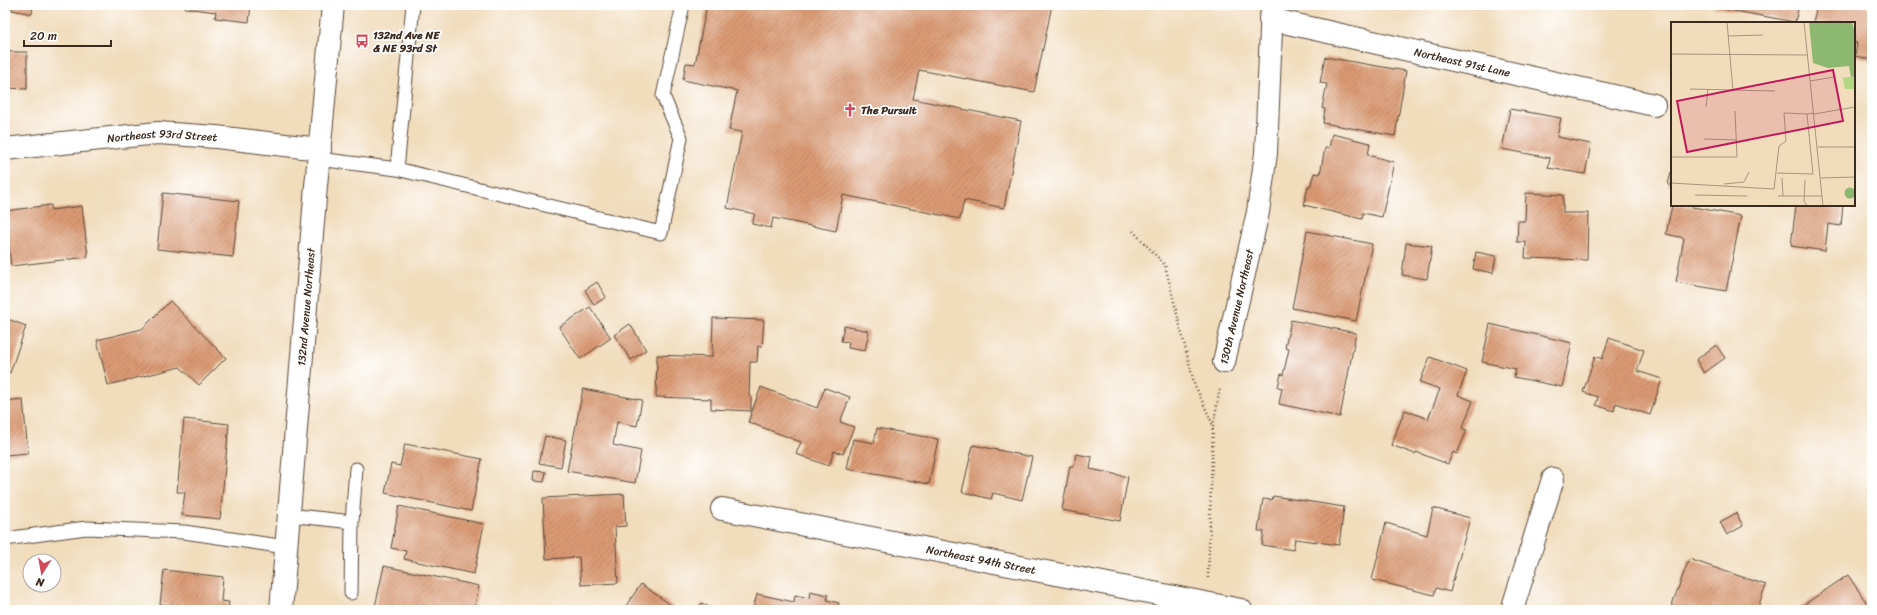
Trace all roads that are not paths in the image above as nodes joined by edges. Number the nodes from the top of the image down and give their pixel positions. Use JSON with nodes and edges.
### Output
{"nodes":[{"id":1,"x":333,"y":5,"type":"edge"},
{"id":2,"x":413,"y":5,"type":"edge"},
{"id":3,"x":683,"y":5,"type":"edge"},
{"id":4,"x":1271,"y":12,"type":"edge"},
{"id":5,"x":1654,"y":105,"type":"dead end"},
{"id":6,"x":5,"y":149,"type":"edge"},
{"id":7,"x":320,"y":154,"type":"junction"},
{"id":8,"x":397,"y":169,"type":"junction"},
{"id":9,"x":1224,"y":362,"type":"road end"},
{"id":10,"x":356,"y":469,"type":"dead end"},
{"id":11,"x":1552,"y":479,"type":"dead end"},
{"id":12,"x":722,"y":509,"type":"dead end"},
{"id":13,"x":289,"y":515,"type":"junction"},
{"id":14,"x":352,"y":522,"type":"junction"},
{"id":15,"x":5,"y":539,"type":"edge"},
{"id":16,"x":286,"y":547,"type":"junction"},
{"id":17,"x":351,"y":593,"type":"dead end"},
{"id":18,"x":1207,"y":606,"type":"edge"},
{"id":19,"x":281,"y":610,"type":"edge"},
{"id":20,"x":1241,"y":610,"type":"edge"},
{"id":21,"x":1512,"y":610,"type":"edge"}],
"edges":[{"from":1,"to":7,"type":"street","name":"132nd Avenue Northeast"},
{"from":2,"to":8,"type":"lane"},
{"from":3,"to":8,"type":"lane"},
{"from":4,"to":5,"type":"street","name":"Northeast 91st Lane"},
{"from":4,"to":9,"type":"street","name":"130th Avenue Northeast"},
{"from":6,"to":7,"type":"street","name":"Northeast 93rd Street"},
{"from":7,"to":8,"type":"lane"},
{"from":7,"to":13,"type":"street","name":"132nd Avenue Northeast"},
{"from":10,"to":14,"type":"lane"},
{"from":11,"to":21,"type":"street"},
{"from":12,"to":18,"type":"street","name":"Northeast 94th Street"},
{"from":13,"to":14,"type":"lane"},
{"from":13,"to":16,"type":"street","name":"132nd Avenue Northeast"},
{"from":14,"to":17,"type":"lane"},
{"from":15,"to":16,"type":"lane"},
{"from":16,"to":19,"type":"street","name":"132nd Avenue Northeast"},
{"from":18,"to":20,"type":"street","name":"Northeast 94th Street"}]}
